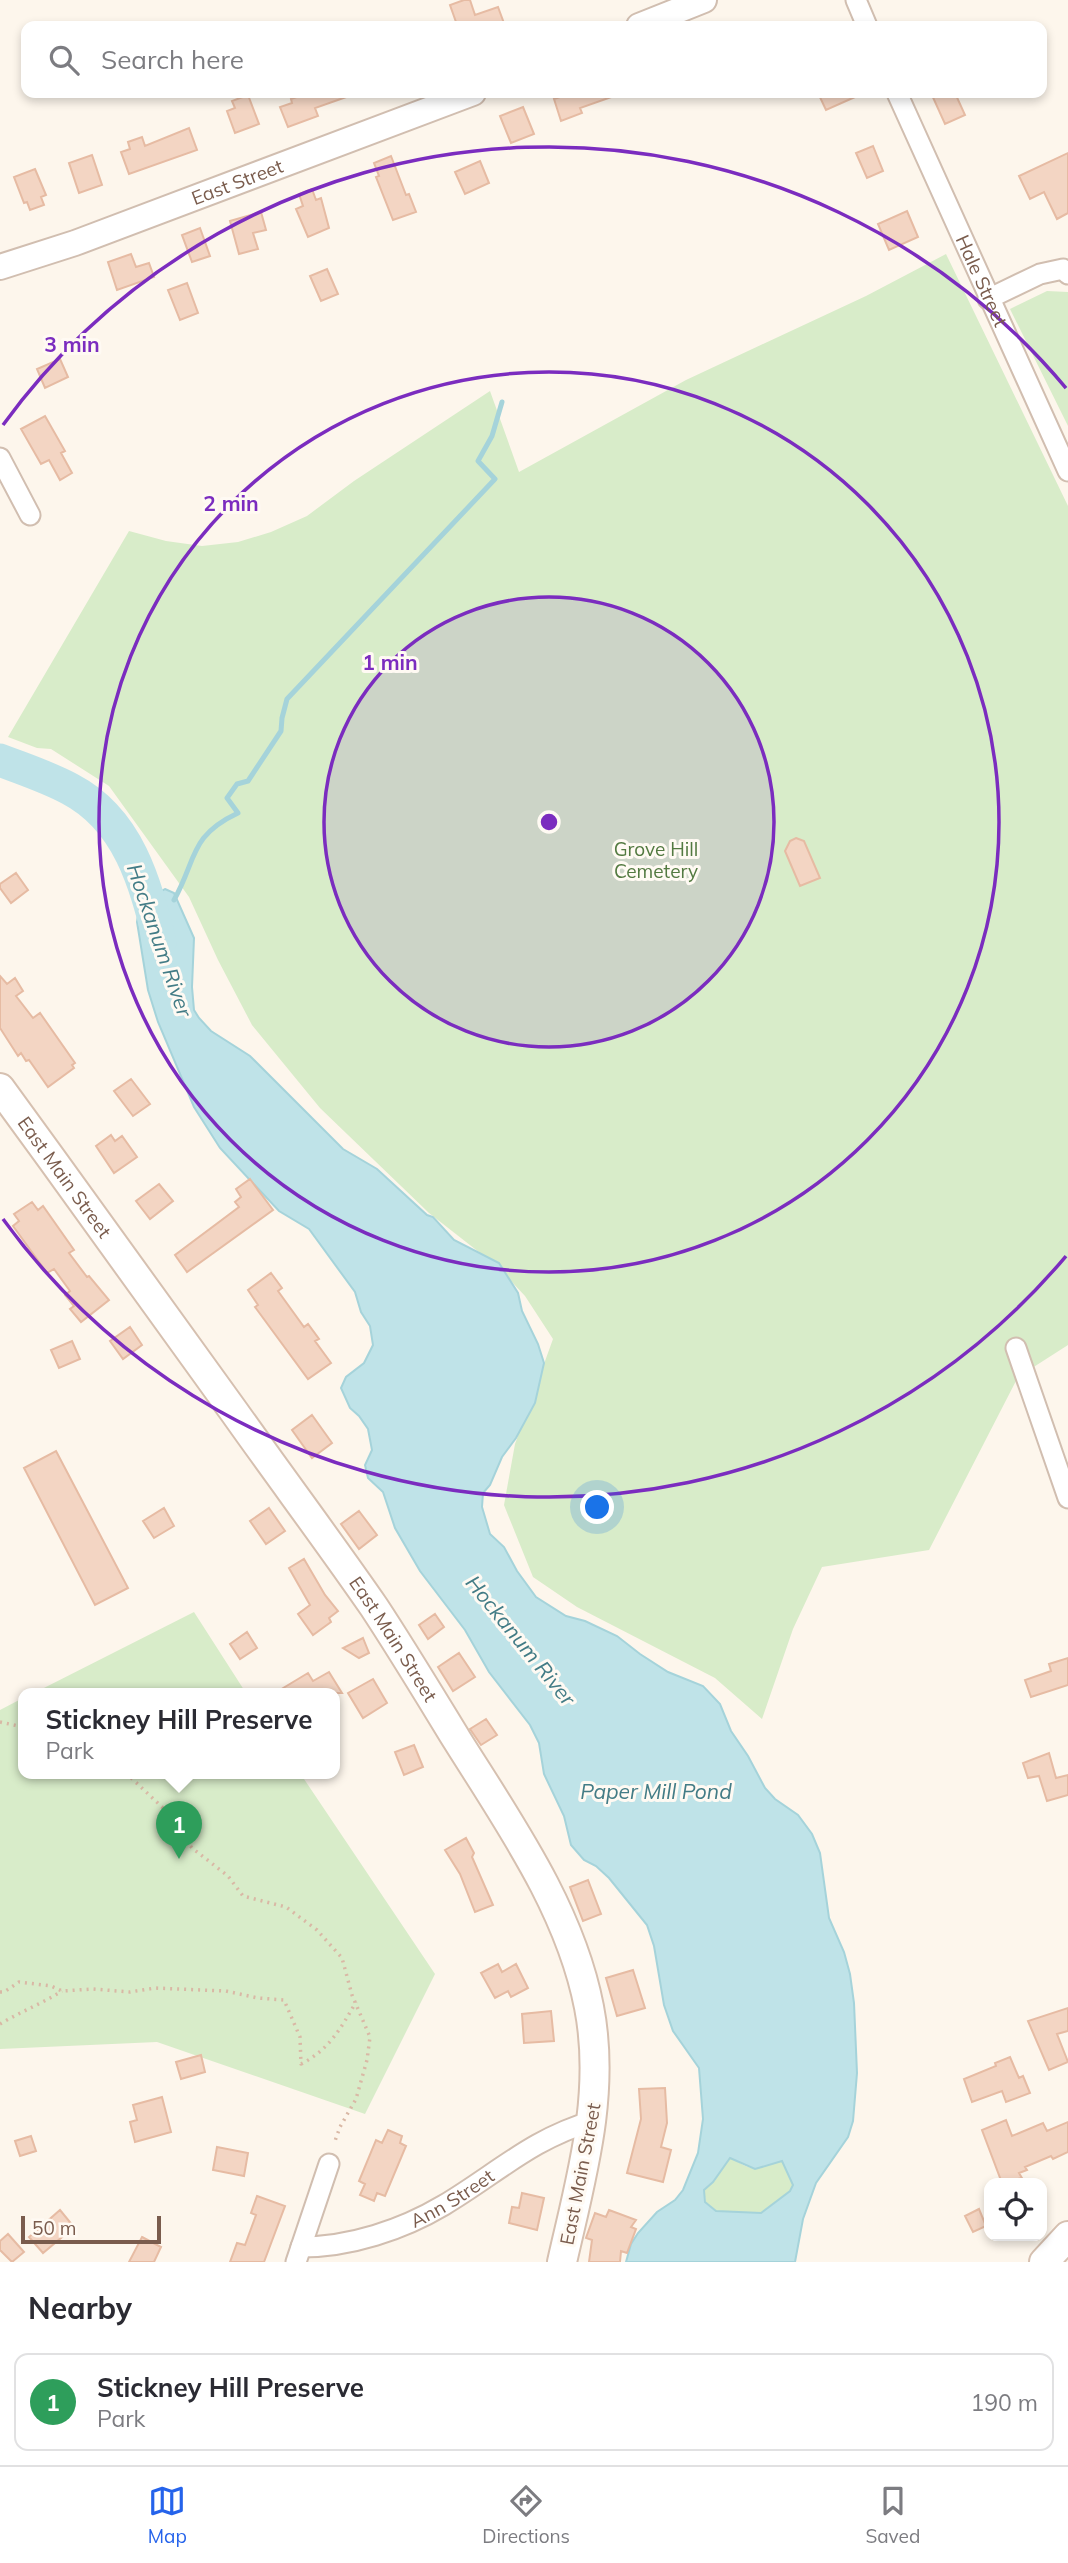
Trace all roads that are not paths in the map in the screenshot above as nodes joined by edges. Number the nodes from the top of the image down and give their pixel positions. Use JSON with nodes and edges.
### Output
{"nodes":[{"id":1,"x":704,"y":0,"type":"edge"},
{"id":2,"x":856,"y":0,"type":"edge"},
{"id":3,"x":652,"y":21,"type":"edge"},
{"id":4,"x":865,"y":21,"type":"edge"},
{"id":5,"x":460,"y":98,"type":"edge"},
{"id":6,"x":899,"y":98,"type":"edge"},
{"id":7,"x":0,"y":267,"type":"edge"},
{"id":8,"x":1068,"y":274,"type":"edge"},
{"id":9,"x":988,"y":299,"type":"junction"},
{"id":10,"x":0,"y":458,"type":"edge"},
{"id":11,"x":1068,"y":471,"type":"edge"},
{"id":12,"x":30,"y":515,"type":"dead end"},
{"id":13,"x":0,"y":1088,"type":"edge"},
{"id":14,"x":1016,"y":1348,"type":"dead end"},
{"id":15,"x":1068,"y":1498,"type":"edge"},
{"id":16,"x":593,"y":2121,"type":"junction"},
{"id":17,"x":330,"y":2164,"type":"dead end"},
{"id":18,"x":1068,"y":2236,"type":"edge"},
{"id":19,"x":299,"y":2254,"type":"edge"},
{"id":20,"x":562,"y":2262,"type":"edge"},
{"id":21,"x":1044,"y":2262,"type":"edge"}],
"edges":[{"from":1,"to":3,"type":"street"},
{"from":2,"to":4,"type":"street"},
{"from":5,"to":7,"type":"street","name":"East Street"},
{"from":6,"to":9,"type":"street","name":"Hale Street"},
{"from":8,"to":9,"type":"street"},
{"from":9,"to":11,"type":"street","name":"Hale Street"},
{"from":10,"to":12,"type":"street"},
{"from":13,"to":16,"type":"main road","name":"East Main Street"},
{"from":14,"to":15,"type":"street"},
{"from":16,"to":19,"type":"street","name":"Ann Street"},
{"from":16,"to":20,"type":"main road","name":"East Main Street"},
{"from":17,"to":19,"type":"street"},
{"from":18,"to":21,"type":"main road"}]}
